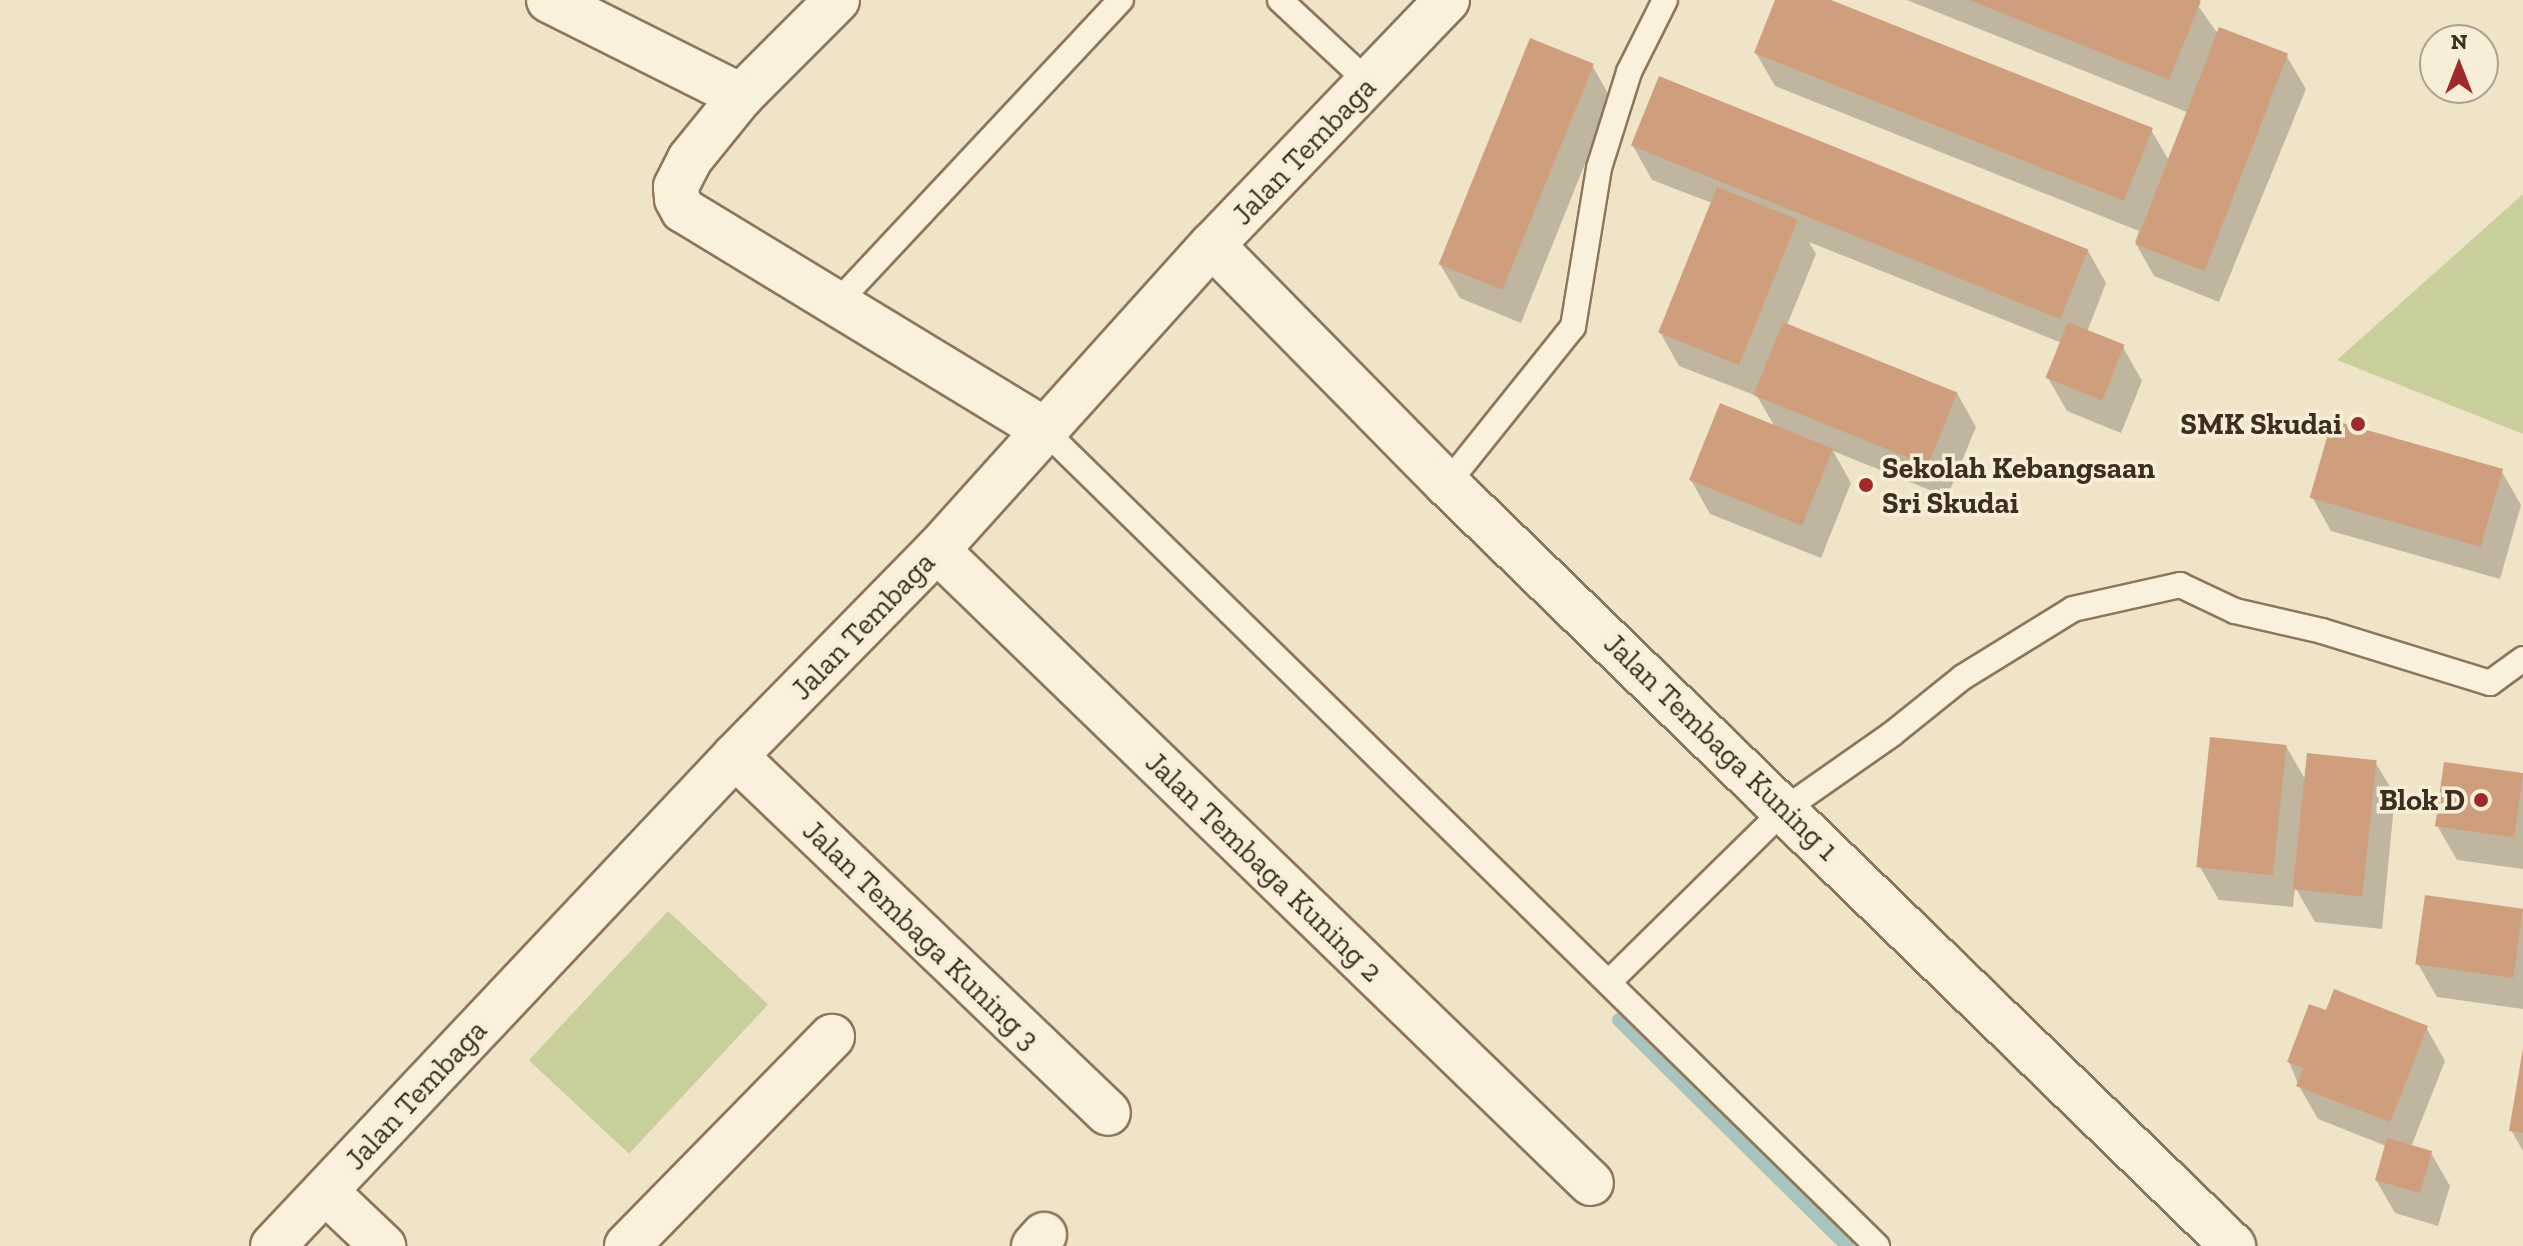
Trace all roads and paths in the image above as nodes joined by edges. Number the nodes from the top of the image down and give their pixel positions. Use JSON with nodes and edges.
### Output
{"nodes":[{"id":1,"x":549,"y":0,"type":"edge"},
{"id":2,"x":837,"y":0,"type":"edge"},
{"id":3,"x":1121,"y":0,"type":"edge"},
{"id":4,"x":1280,"y":0,"type":"edge"},
{"id":5,"x":1447,"y":0,"type":"edge"},
{"id":6,"x":1665,"y":0,"type":"edge"},
{"id":7,"x":1370,"y":84,"type":"junction"},
{"id":8,"x":741,"y":96,"type":"junction"},
{"id":9,"x":1212,"y":245,"type":"junction"},
{"id":10,"x":838,"y":302,"type":"junction"},
{"id":11,"x":1042,"y":428,"type":"junction"},
{"id":12,"x":1447,"y":484,"type":"junction"},
{"id":13,"x":937,"y":550,"type":"junction"},
{"id":14,"x":2523,"y":659,"type":"edge"},
{"id":15,"x":735,"y":756,"type":"junction"},
{"id":16,"x":1785,"y":809,"type":"junction"},
{"id":17,"x":1611,"y":980,"type":"junction"},
{"id":18,"x":832,"y":1037,"type":"dead end"},
{"id":19,"x":1108,"y":1113,"type":"dead end"},
{"id":20,"x":1591,"y":1183,"type":"dead end"},
{"id":21,"x":326,"y":1192,"type":"junction"},
{"id":22,"x":273,"y":1246,"type":"edge"},
{"id":23,"x":383,"y":1246,"type":"edge"},
{"id":24,"x":627,"y":1246,"type":"edge"},
{"id":25,"x":1877,"y":1246,"type":"edge"},
{"id":26,"x":2233,"y":1246,"type":"edge"}],
"edges":[{"from":1,"to":8,"type":"street"},
{"from":2,"to":8,"type":"street"},
{"from":3,"to":10,"type":"lane"},
{"from":4,"to":7,"type":"lane"},
{"from":5,"to":7,"type":"street","name":"Jalan Tembaga"},
{"from":6,"to":12,"type":"lane"},
{"from":7,"to":9,"type":"street","name":"Jalan Tembaga"},
{"from":8,"to":10,"type":"street"},
{"from":9,"to":11,"type":"street","name":"Jalan Tembaga"},
{"from":9,"to":12,"type":"street","name":"Jalan Tembaga Kuning 1"},
{"from":10,"to":11,"type":"street"},
{"from":11,"to":13,"type":"street","name":"Jalan Tembaga"},
{"from":11,"to":17,"type":"lane"},
{"from":12,"to":16,"type":"street","name":"Jalan Tembaga Kuning 1"},
{"from":13,"to":15,"type":"street","name":"Jalan Tembaga"},
{"from":13,"to":20,"type":"street","name":"Jalan Tembaga Kuning 2"},
{"from":14,"to":16,"type":"lane"},
{"from":15,"to":19,"type":"street","name":"Jalan Tembaga Kuning 3"},
{"from":15,"to":21,"type":"street","name":"Jalan Tembaga"},
{"from":16,"to":17,"type":"lane"},
{"from":16,"to":26,"type":"street","name":"Jalan Tembaga Kuning 1"},
{"from":17,"to":25,"type":"lane"},
{"from":18,"to":24,"type":"street"},
{"from":21,"to":22,"type":"street","name":"Jalan Tembaga"},
{"from":21,"to":23,"type":"street"}]}
